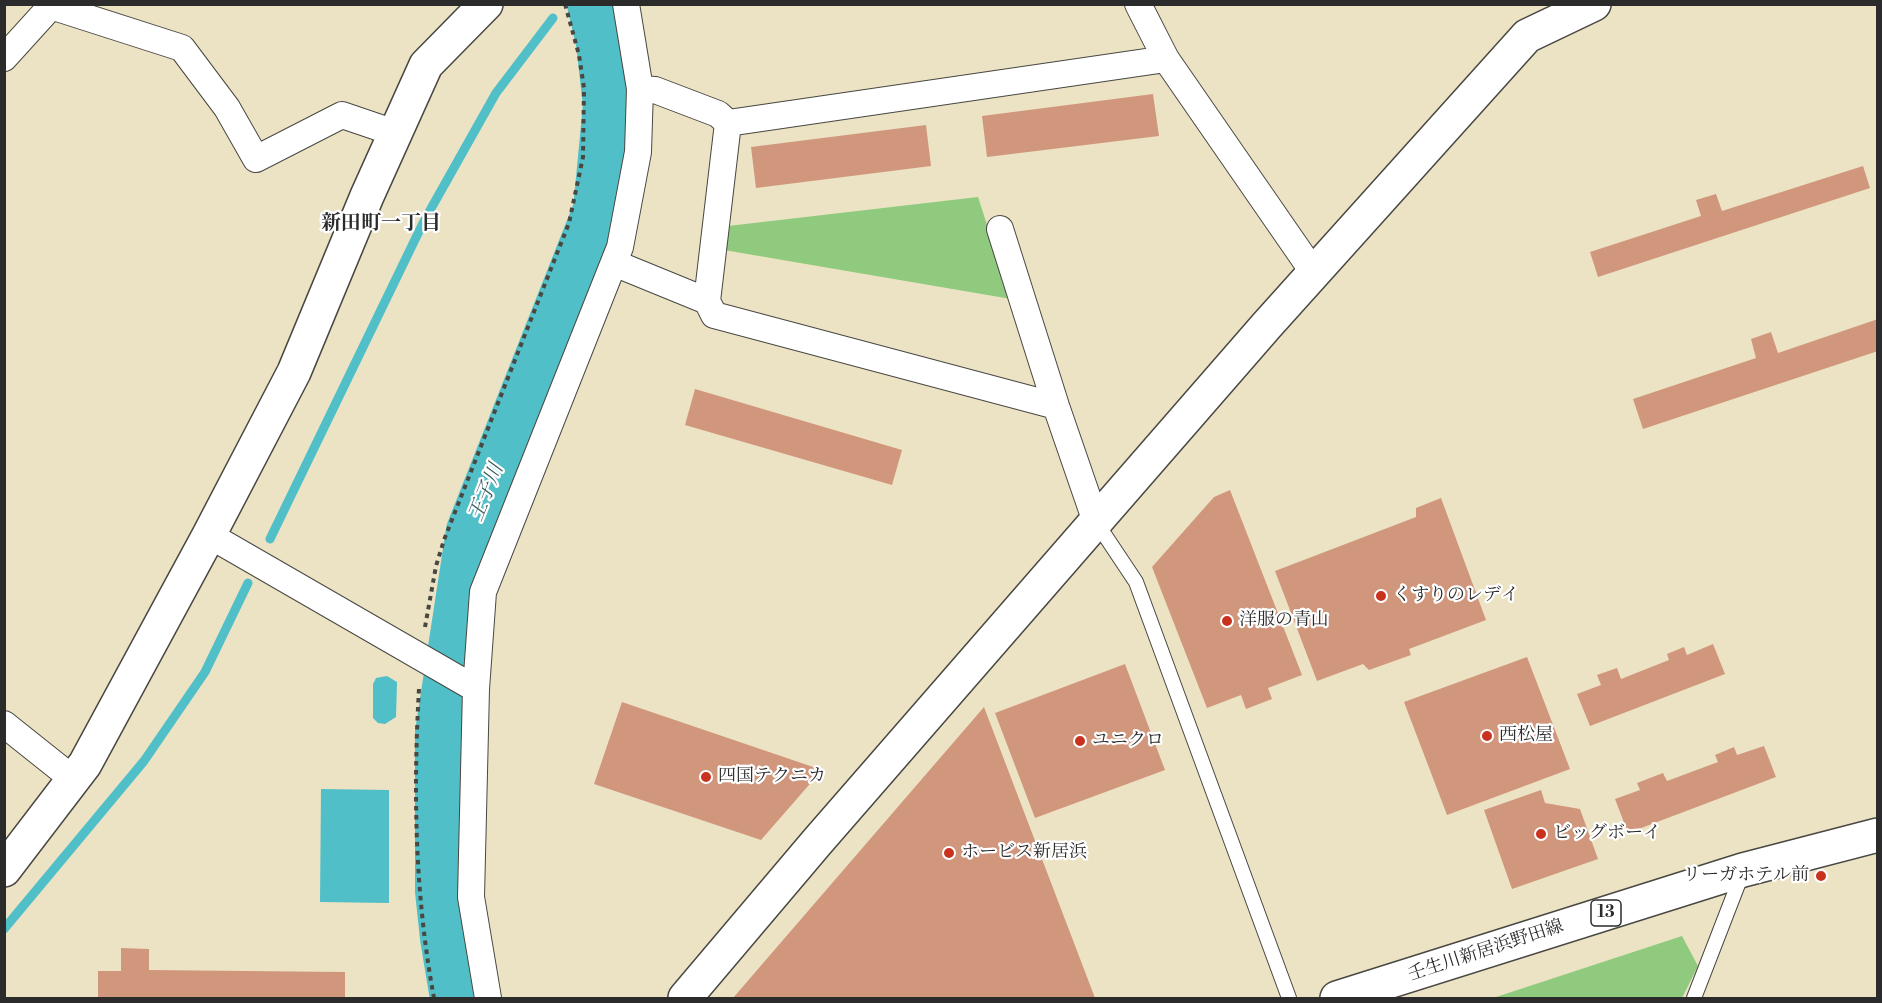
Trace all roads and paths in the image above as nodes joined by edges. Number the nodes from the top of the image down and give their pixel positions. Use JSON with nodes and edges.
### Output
{"nodes":[{"id":1,"x":486,"y":4,"type":"edge"},
{"id":2,"x":565,"y":4,"type":"edge"},
{"id":3,"x":626,"y":4,"type":"edge"},
{"id":4,"x":1138,"y":4,"type":"edge"},
{"id":5,"x":1594,"y":4,"type":"edge"},
{"id":6,"x":52,"y":5,"type":"edge"},
{"id":7,"x":1530,"y":20,"type":"edge"},
{"id":8,"x":4,"y":58,"type":"edge"},
{"id":9,"x":1166,"y":59,"type":"junction"},
{"id":10,"x":640,"y":90,"type":"junction"},
{"id":11,"x":728,"y":123,"type":"junction"},
{"id":12,"x":395,"y":133,"type":"junction"},
{"id":13,"x":1000,"y":229,"type":"dead end"},
{"id":14,"x":614,"y":263,"type":"junction"},
{"id":15,"x":1314,"y":273,"type":"junction"},
{"id":16,"x":707,"y":301,"type":"junction"},
{"id":17,"x":1056,"y":406,"type":"junction"},
{"id":18,"x":1096,"y":522,"type":"junction"},
{"id":19,"x":210,"y":535,"type":"junction"},
{"id":20,"x":424,"y":658,"type":"junction"},
{"id":21,"x":475,"y":688,"type":"junction"},
{"id":22,"x":4,"y":724,"type":"edge"},
{"id":23,"x":74,"y":779,"type":"junction"},
{"id":24,"x":1878,"y":835,"type":"edge"},
{"id":25,"x":4,"y":870,"type":"edge"},
{"id":26,"x":1743,"y":870,"type":"junction"},
{"id":27,"x":434,"y":999,"type":"edge"},
{"id":28,"x":488,"y":999,"type":"edge"},
{"id":29,"x":685,"y":999,"type":"edge"},
{"id":30,"x":1289,"y":999,"type":"edge"},
{"id":31,"x":1337,"y":999,"type":"edge"},
{"id":32,"x":1694,"y":999,"type":"edge"}],
"edges":[{"from":1,"to":12,"type":"street"},
{"from":2,"to":20,"type":"path"},
{"from":3,"to":10,"type":"street"},
{"from":4,"to":9,"type":"street"},
{"from":5,"to":7,"type":"street"},
{"from":6,"to":8,"type":"street"},
{"from":6,"to":12,"type":"street"},
{"from":7,"to":15,"type":"street"},
{"from":9,"to":11,"type":"street"},
{"from":9,"to":15,"type":"street"},
{"from":10,"to":11,"type":"street"},
{"from":10,"to":14,"type":"street"},
{"from":11,"to":16,"type":"street"},
{"from":12,"to":19,"type":"street"},
{"from":13,"to":17,"type":"street"},
{"from":14,"to":16,"type":"street"},
{"from":14,"to":21,"type":"street"},
{"from":15,"to":18,"type":"street"},
{"from":16,"to":17,"type":"street"},
{"from":17,"to":18,"type":"street"},
{"from":18,"to":29,"type":"street"},
{"from":18,"to":30,"type":"lane"},
{"from":19,"to":20,"type":"street"},
{"from":19,"to":23,"type":"street"},
{"from":20,"to":21,"type":"street"},
{"from":20,"to":27,"type":"path"},
{"from":21,"to":28,"type":"street"},
{"from":22,"to":23,"type":"street"},
{"from":23,"to":25,"type":"street"},
{"from":24,"to":26,"type":"street","name":"壬生川新居浜野田線","number":"13"},
{"from":26,"to":31,"type":"street","name":"壬生川新居浜野田線","number":"13"},
{"from":26,"to":32,"type":"lane"}]}
